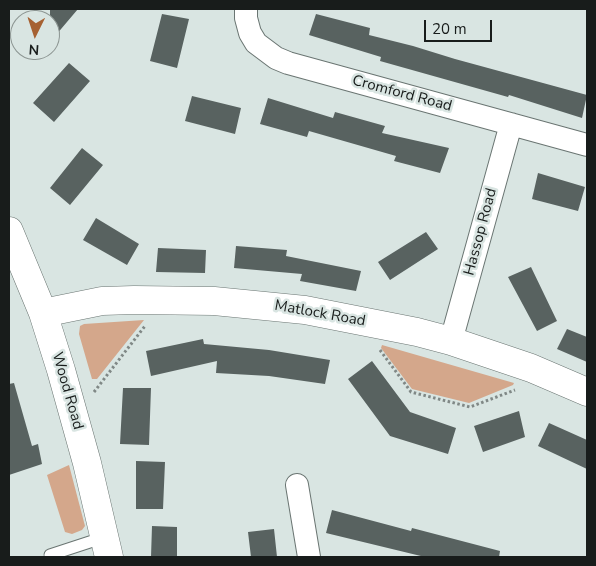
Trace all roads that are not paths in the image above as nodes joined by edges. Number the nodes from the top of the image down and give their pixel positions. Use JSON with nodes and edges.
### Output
{"nodes":[{"id":1,"x":246,"y":9,"type":"edge"},
{"id":2,"x":511,"y":124,"type":"junction"},
{"id":3,"x":587,"y":145,"type":"edge"},
{"id":4,"x":9,"y":230,"type":"edge"},
{"id":5,"x":43,"y":313,"type":"junction"},
{"id":6,"x":451,"y":341,"type":"junction"},
{"id":7,"x":587,"y":392,"type":"edge"},
{"id":8,"x":297,"y":486,"type":"dead end"},
{"id":9,"x":107,"y":547,"type":"edge"},
{"id":10,"x":50,"y":555,"type":"dead end"},
{"id":11,"x":309,"y":557,"type":"edge"}],
"edges":[{"from":1,"to":2,"type":"street","name":"Cromford Road"},
{"from":2,"to":3,"type":"street","name":"Cromford Road"},
{"from":2,"to":6,"type":"street","name":"Hassop Road"},
{"from":4,"to":5,"type":"street","name":"Wood Road"},
{"from":5,"to":6,"type":"street","name":"Matlock Road"},
{"from":5,"to":9,"type":"street","name":"Wood Road"},
{"from":6,"to":7,"type":"street","name":"Matlock Road"},
{"from":8,"to":11,"type":"street"},
{"from":9,"to":10,"type":"lane"}]}
